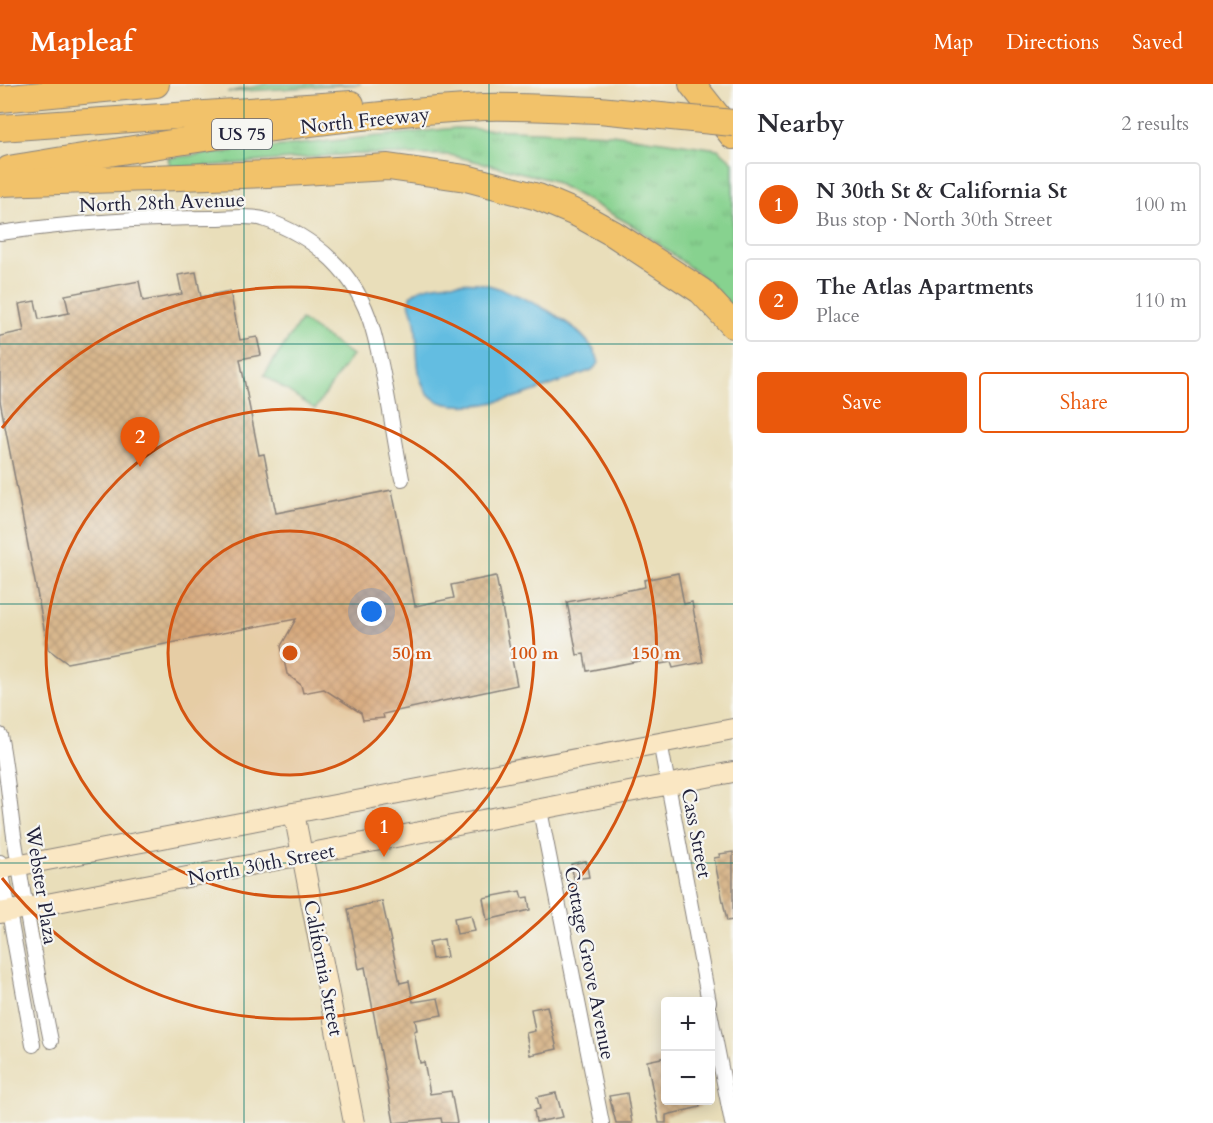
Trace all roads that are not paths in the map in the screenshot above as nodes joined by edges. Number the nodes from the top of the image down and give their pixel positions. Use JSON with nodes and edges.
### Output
{"nodes":[{"id":1,"x":156,"y":84,"type":"edge"},
{"id":2,"x":692,"y":84,"type":"edge"},
{"id":3,"x":0,"y":99,"type":"edge"},
{"id":4,"x":486,"y":107,"type":"junction"},
{"id":5,"x":733,"y":123,"type":"edge"},
{"id":6,"x":0,"y":128,"type":"edge"},
{"id":7,"x":733,"y":136,"type":"edge"},
{"id":8,"x":0,"y":170,"type":"edge"},
{"id":9,"x":0,"y":183,"type":"edge"},
{"id":10,"x":0,"y":233,"type":"edge"},
{"id":11,"x":733,"y":325,"type":"edge"},
{"id":12,"x":402,"y":478,"type":"dead end"},
{"id":13,"x":733,"y":729,"type":"edge"},
{"id":14,"x":0,"y":735,"type":"edge"},
{"id":15,"x":660,"y":742,"type":"junction"},
{"id":16,"x":733,"y":772,"type":"edge"},
{"id":17,"x":668,"y":784,"type":"junction"},
{"id":18,"x":540,"y":810,"type":"junction"},
{"id":19,"x":294,"y":813,"type":"junction"},
{"id":20,"x":302,"y":856,"type":"junction"},
{"id":21,"x":5,"y":866,"type":"edge"},
{"id":22,"x":11,"y":911,"type":"edge"},
{"id":23,"x":708,"y":997,"type":"edge"},
{"id":24,"x":715,"y":1033,"type":"edge"},
{"id":25,"x":51,"y":1041,"type":"dead end"},
{"id":26,"x":33,"y":1045,"type":"dead end"},
{"id":27,"x":354,"y":1123,"type":"edge"},
{"id":28,"x":602,"y":1123,"type":"edge"},
{"id":29,"x":732,"y":1123,"type":"edge"}],
"edges":[{"from":1,"to":3,"type":"highway"},
{"from":2,"to":7,"type":"highway"},
{"from":4,"to":5,"type":"highway","name":"North Freeway","number":"US 75","bridge":true},
{"from":4,"to":6,"type":"highway"},
{"from":4,"to":8,"type":"highway","name":"North Freeway","number":"US 75"},
{"from":9,"to":11,"type":"highway"},
{"from":10,"to":12,"type":"street","name":"North 28th Avenue"},
{"from":13,"to":15,"type":"main road"},
{"from":14,"to":21,"type":"street","name":"Webster Plaza"},
{"from":15,"to":17,"type":"street","name":"Cass Street"},
{"from":15,"to":19,"type":"main road"},
{"from":16,"to":17,"type":"main road","name":"North 30th Street"},
{"from":17,"to":18,"type":"main road","name":"North 30th Street"},
{"from":17,"to":23,"type":"street","name":"Cass Street"},
{"from":18,"to":20,"type":"main road","name":"North 30th Street"},
{"from":18,"to":28,"type":"street","name":"Cottage Grove Avenue"},
{"from":19,"to":20,"type":"main road","name":"California Street"},
{"from":19,"to":21,"type":"main road"},
{"from":20,"to":22,"type":"main road","name":"North 30th Street"},
{"from":20,"to":27,"type":"main road","name":"California Street"},
{"from":21,"to":22,"type":"street","name":"Webster Plaza"},
{"from":22,"to":25,"type":"street","name":"Webster Plaza"},
{"from":22,"to":26,"type":"street","name":"Webster Plaza"},
{"from":24,"to":29,"type":"street"}]}
